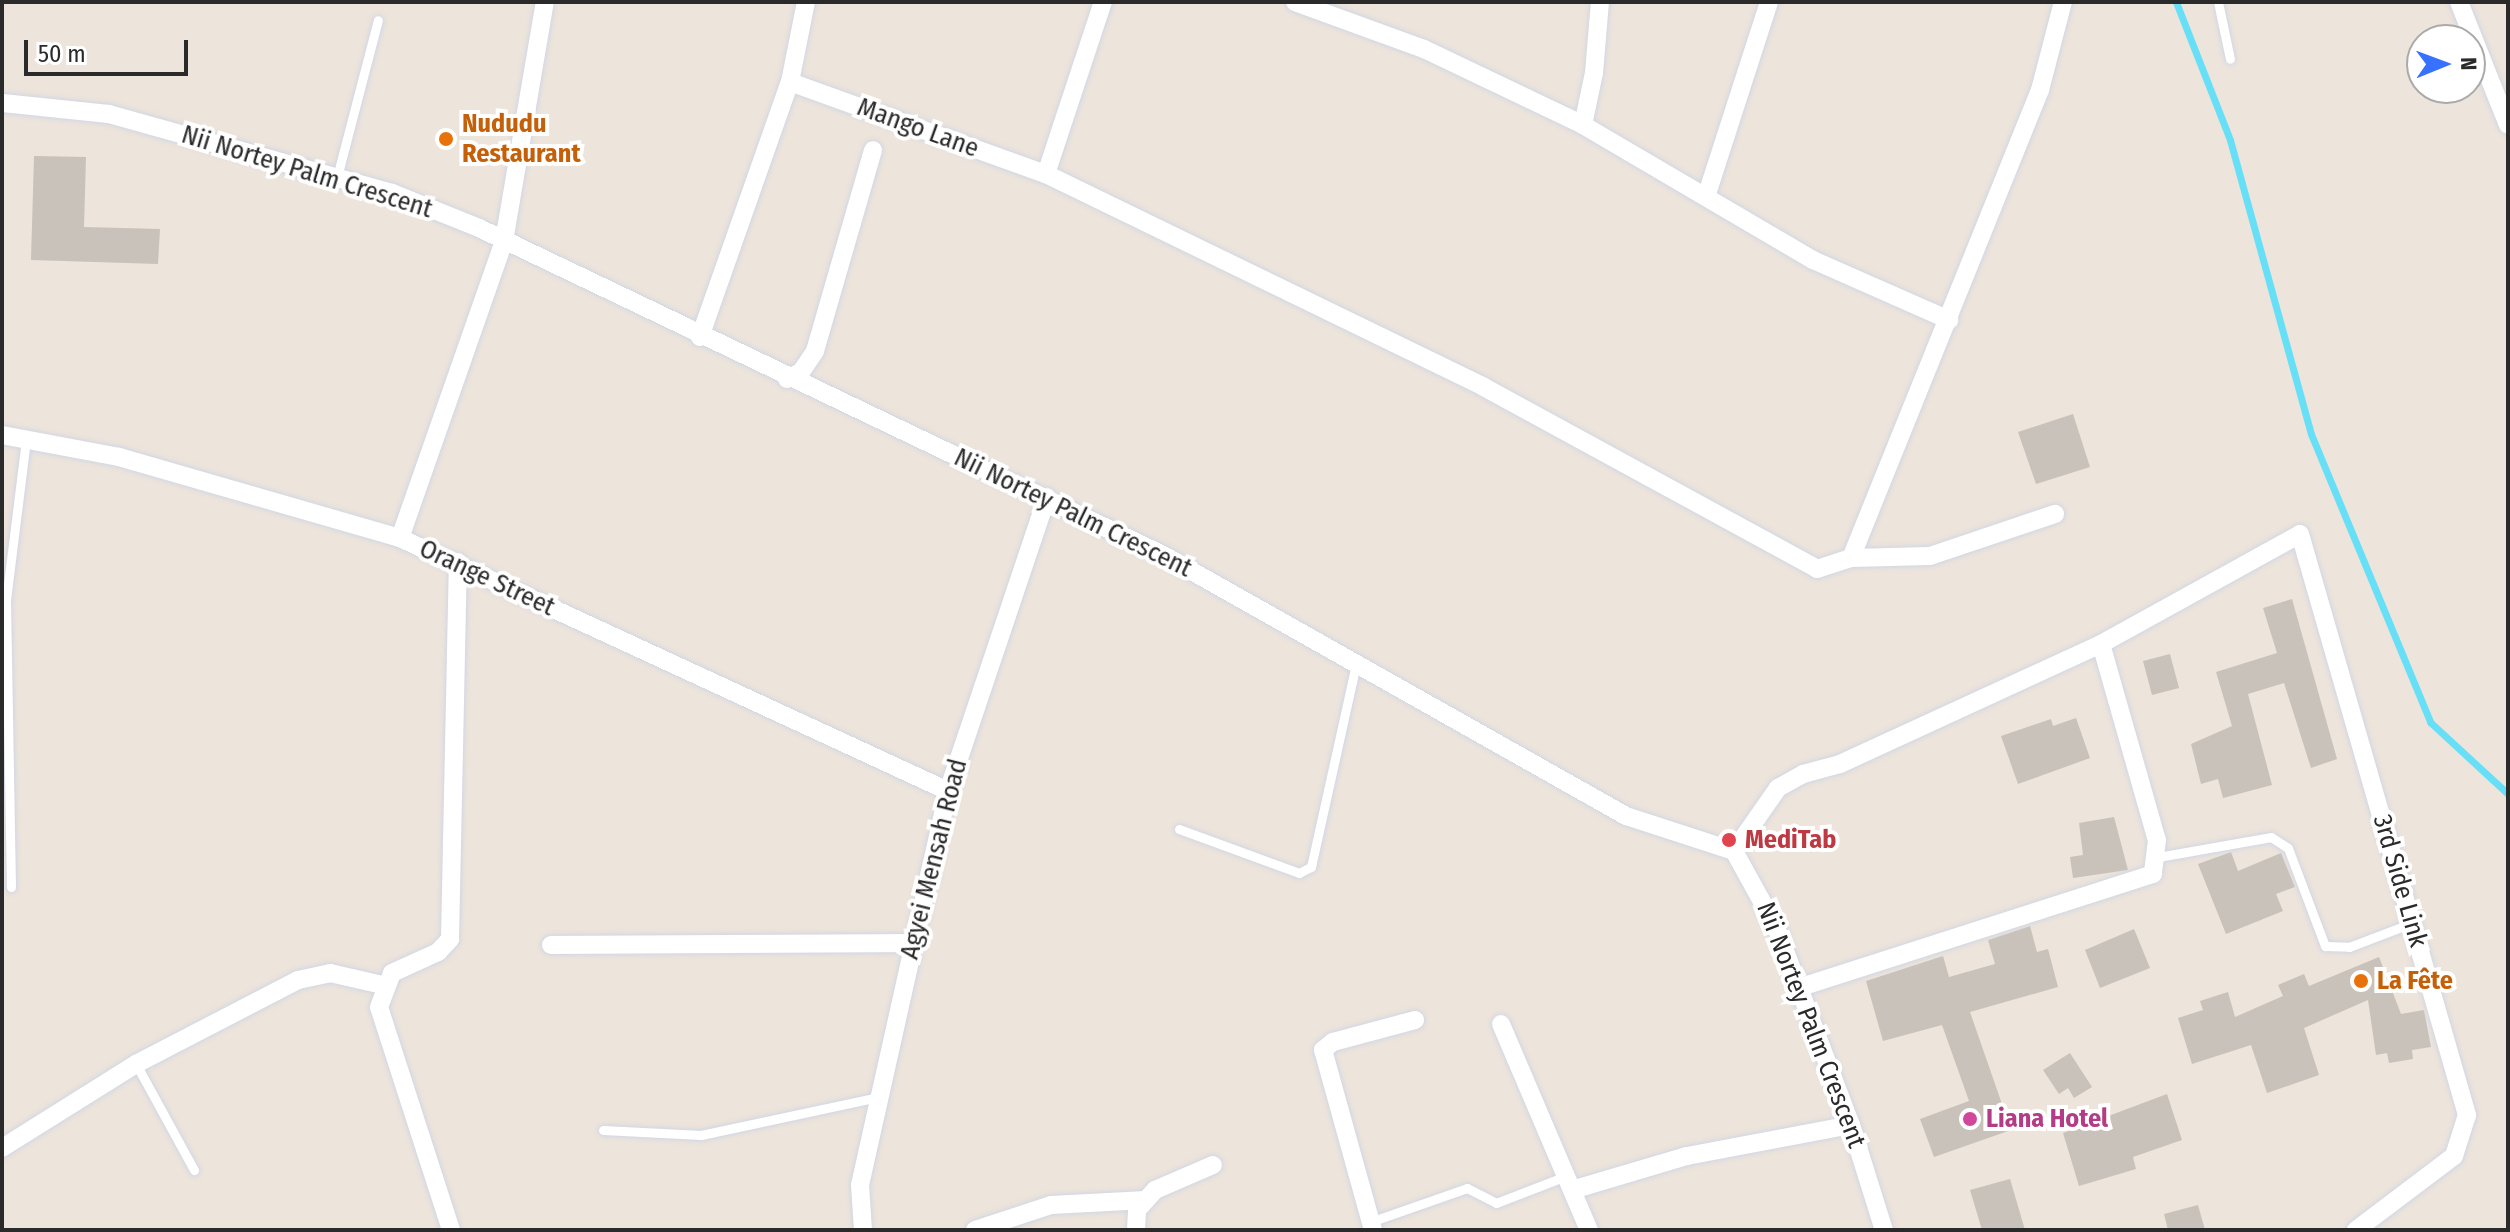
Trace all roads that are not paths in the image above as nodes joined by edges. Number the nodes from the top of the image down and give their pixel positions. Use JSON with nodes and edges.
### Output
{"nodes":[{"id":1,"x":545,"y":2,"type":"edge"},
{"id":2,"x":806,"y":2,"type":"edge"},
{"id":3,"x":1103,"y":2,"type":"edge"},
{"id":4,"x":1295,"y":2,"type":"edge"},
{"id":5,"x":1600,"y":2,"type":"edge"},
{"id":6,"x":1769,"y":2,"type":"edge"},
{"id":7,"x":2063,"y":2,"type":"edge"},
{"id":8,"x":2218,"y":2,"type":"edge"},
{"id":9,"x":2459,"y":2,"type":"edge"},
{"id":10,"x":378,"y":20,"type":"dead end"},
{"id":11,"x":2230,"y":59,"type":"dead end"},
{"id":12,"x":790,"y":82,"type":"junction"},
{"id":13,"x":2,"y":103,"type":"edge"},
{"id":14,"x":1583,"y":125,"type":"junction"},
{"id":15,"x":2508,"y":125,"type":"edge"},
{"id":16,"x":873,"y":150,"type":"dead end"},
{"id":17,"x":1046,"y":174,"type":"junction"},
{"id":18,"x":337,"y":177,"type":"junction"},
{"id":19,"x":1707,"y":194,"type":"junction"},
{"id":20,"x":504,"y":241,"type":"junction"},
{"id":21,"x":1949,"y":320,"type":"junction"},
{"id":22,"x":700,"y":337,"type":"junction"},
{"id":23,"x":787,"y":379,"type":"junction"},
{"id":24,"x":2,"y":435,"type":"edge"},
{"id":25,"x":26,"y":439,"type":"junction"},
{"id":26,"x":1047,"y":497,"type":"junction"},
{"id":27,"x":2055,"y":514,"type":"dead end"},
{"id":28,"x":400,"y":538,"type":"junction"},
{"id":29,"x":1851,"y":558,"type":"junction"},
{"id":30,"x":458,"y":562,"type":"junction"},
{"id":31,"x":2101,"y":644,"type":"junction"},
{"id":32,"x":1357,"y":661,"type":"junction"},
{"id":33,"x":948,"y":791,"type":"junction"},
{"id":34,"x":1179,"y":829,"type":"dead end"},
{"id":35,"x":1734,"y":851,"type":"junction"},
{"id":36,"x":2158,"y":857,"type":"junction"},
{"id":37,"x":11,"y":887,"type":"dead end"},
{"id":38,"x":2412,"y":923,"type":"junction"},
{"id":39,"x":912,"y":943,"type":"junction"},
{"id":40,"x":551,"y":945,"type":"dead end"},
{"id":41,"x":383,"y":985,"type":"junction"},
{"id":42,"x":1798,"y":988,"type":"junction"},
{"id":43,"x":1415,"y":1020,"type":"dead end"},
{"id":44,"x":1501,"y":1024,"type":"dead end"},
{"id":45,"x":136,"y":1064,"type":"junction"},
{"id":46,"x":879,"y":1097,"type":"junction"},
{"id":47,"x":1851,"y":1125,"type":"junction"},
{"id":48,"x":603,"y":1130,"type":"dead end"},
{"id":49,"x":2,"y":1148,"type":"edge"},
{"id":50,"x":1213,"y":1165,"type":"dead end"},
{"id":51,"x":194,"y":1170,"type":"dead end"},
{"id":52,"x":1569,"y":1183,"type":"junction"},
{"id":53,"x":1146,"y":1200,"type":"junction"},
{"id":54,"x":1372,"y":1226,"type":"edge"},
{"id":55,"x":451,"y":1230,"type":"edge"},
{"id":56,"x":863,"y":1230,"type":"edge"},
{"id":57,"x":975,"y":1230,"type":"edge"},
{"id":58,"x":1136,"y":1230,"type":"edge"},
{"id":59,"x":1589,"y":1230,"type":"edge"},
{"id":60,"x":1884,"y":1230,"type":"edge"},
{"id":61,"x":2356,"y":1230,"type":"edge"}],
"edges":[{"from":1,"to":20,"type":"street"},
{"from":2,"to":12,"type":"street"},
{"from":3,"to":17,"type":"street"},
{"from":4,"to":14,"type":"street"},
{"from":5,"to":14,"type":"street"},
{"from":6,"to":19,"type":"street"},
{"from":7,"to":21,"type":"street"},
{"from":8,"to":11,"type":"lane"},
{"from":9,"to":15,"type":"street"},
{"from":10,"to":18,"type":"lane"},
{"from":12,"to":17,"type":"street","name":"Mango Lane"},
{"from":12,"to":22,"type":"street"},
{"from":13,"to":18,"type":"street","name":"Nii Nortey Palm Crescent"},
{"from":14,"to":19,"type":"street"},
{"from":16,"to":23,"type":"street"},
{"from":17,"to":29,"type":"street","name":"Mango Lane"},
{"from":18,"to":20,"type":"street","name":"Nii Nortey Palm Crescent"},
{"from":19,"to":21,"type":"street"},
{"from":20,"to":22,"type":"street","name":"Nii Nortey Palm Crescent"},
{"from":20,"to":28,"type":"street"},
{"from":21,"to":29,"type":"street"},
{"from":22,"to":23,"type":"street","name":"Nii Nortey Palm Crescent"},
{"from":23,"to":26,"type":"street","name":"Nii Nortey Palm Crescent"},
{"from":24,"to":25,"type":"street","name":"Orange Street"},
{"from":25,"to":28,"type":"street","name":"Orange Street"},
{"from":25,"to":37,"type":"lane"},
{"from":26,"to":32,"type":"street","name":"Nii Nortey Palm Crescent"},
{"from":26,"to":33,"type":"street","name":"Agyei Mensah Road"},
{"from":27,"to":29,"type":"street","name":"Mango Lane"},
{"from":28,"to":30,"type":"street","name":"Orange Street"},
{"from":30,"to":33,"type":"street","name":"Orange Street"},
{"from":30,"to":41,"type":"street"},
{"from":31,"to":35,"type":"street"},
{"from":31,"to":36,"type":"street"},
{"from":31,"to":38,"type":"street","name":"3rd Side Link"},
{"from":32,"to":34,"type":"lane"},
{"from":32,"to":35,"type":"street","name":"Nii Nortey Palm Crescent"},
{"from":33,"to":39,"type":"street","name":"Agyei Mensah Road"},
{"from":35,"to":42,"type":"street","name":"Nii Nortey Palm Crescent"},
{"from":36,"to":38,"type":"lane"},
{"from":36,"to":42,"type":"street"},
{"from":38,"to":61,"type":"street","name":"3rd Side Link"},
{"from":39,"to":40,"type":"street"},
{"from":39,"to":46,"type":"street","name":"Agyei Mensah Road"},
{"from":41,"to":45,"type":"street"},
{"from":41,"to":55,"type":"street"},
{"from":42,"to":47,"type":"street","name":"Nii Nortey Palm Crescent"},
{"from":43,"to":54,"type":"street"},
{"from":44,"to":52,"type":"street"},
{"from":45,"to":49,"type":"street"},
{"from":45,"to":51,"type":"lane"},
{"from":46,"to":48,"type":"lane"},
{"from":46,"to":56,"type":"street","name":"Agyei Mensah Road"},
{"from":47,"to":52,"type":"street"},
{"from":47,"to":60,"type":"street","name":"Nii Nortey Palm Crescent"},
{"from":50,"to":53,"type":"street"},
{"from":52,"to":54,"type":"lane"},
{"from":52,"to":59,"type":"street"},
{"from":53,"to":57,"type":"street"},
{"from":53,"to":58,"type":"street"}]}
